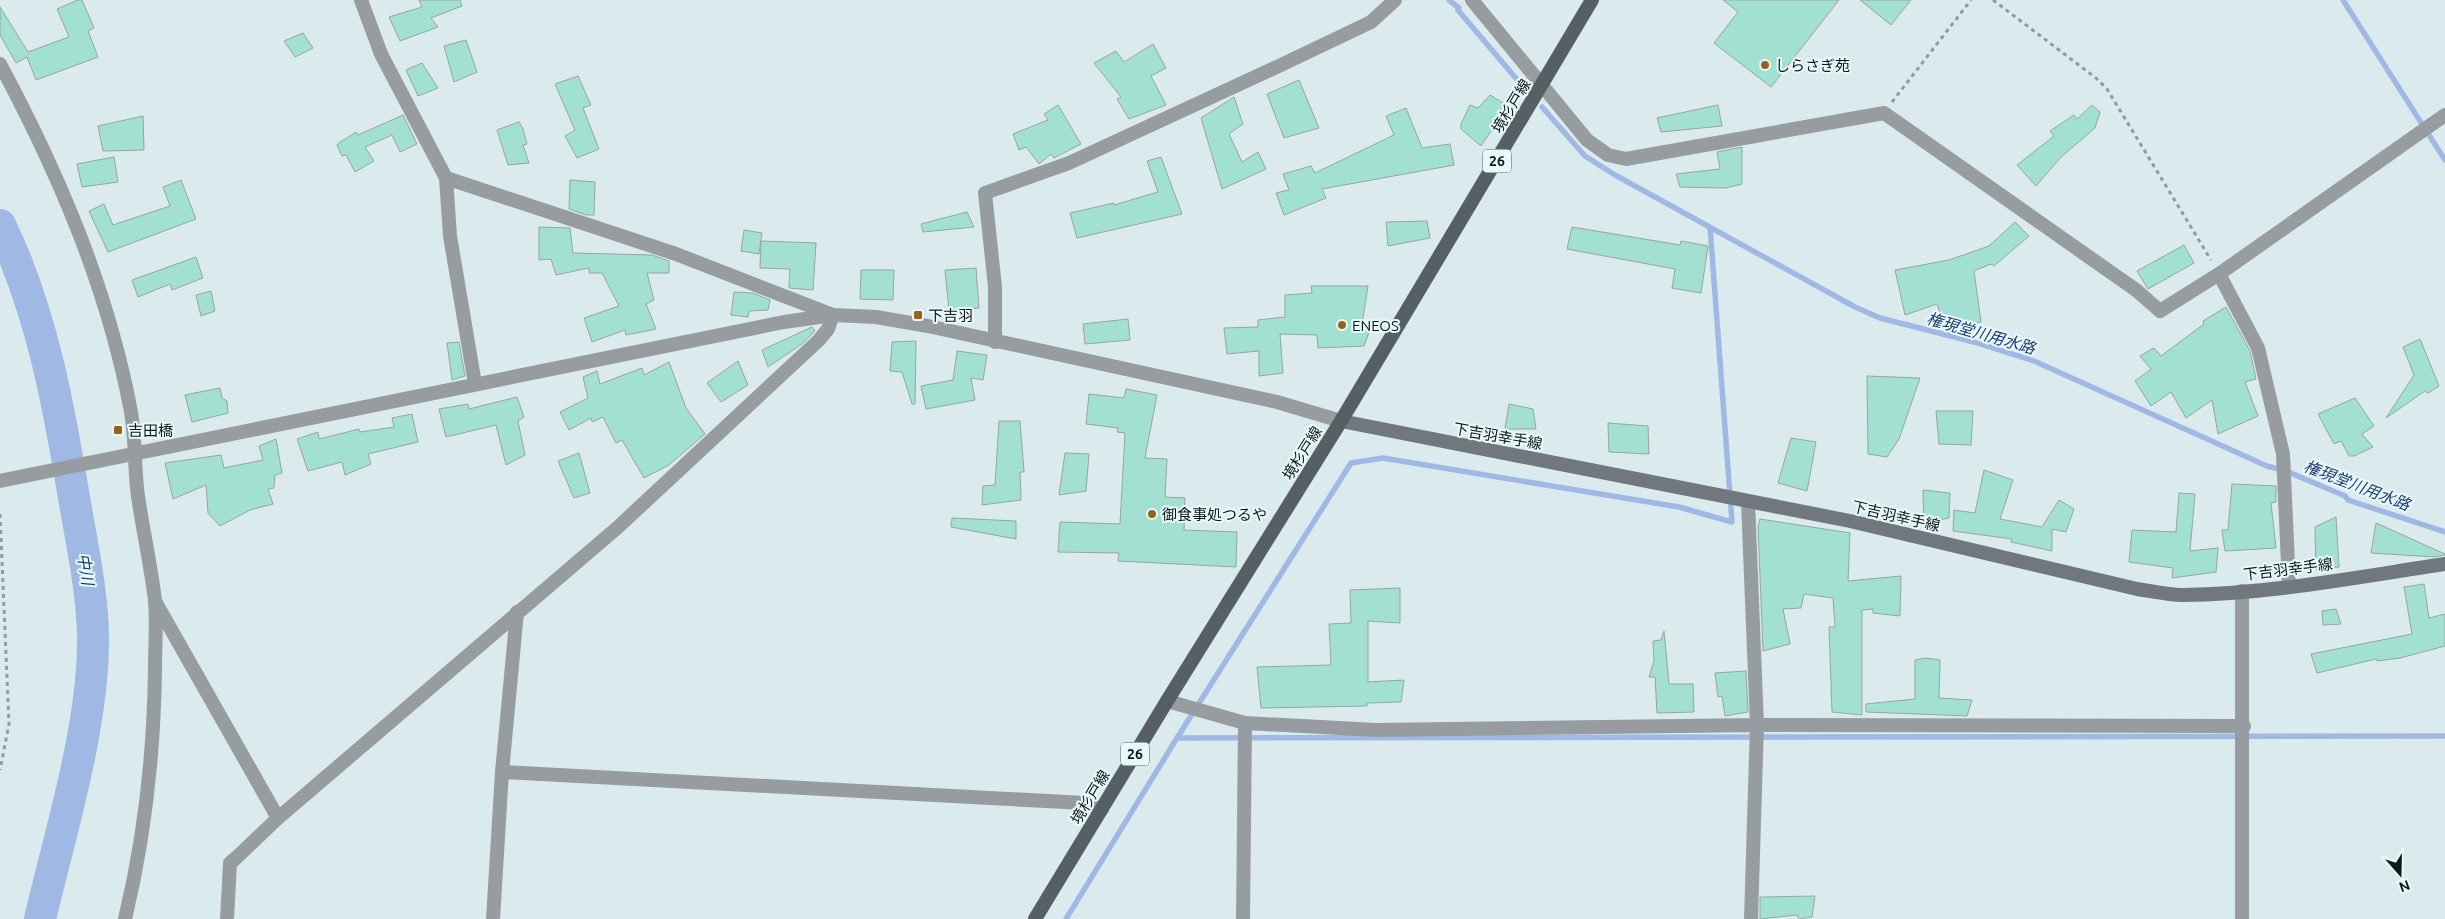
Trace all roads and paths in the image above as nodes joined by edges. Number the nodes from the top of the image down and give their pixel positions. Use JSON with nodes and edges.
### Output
{"nodes":[{"id":1,"x":361,"y":0,"type":"edge"},
{"id":2,"x":1395,"y":0,"type":"edge"},
{"id":3,"x":1472,"y":0,"type":"edge"},
{"id":4,"x":1592,"y":0,"type":"edge"},
{"id":5,"x":1971,"y":0,"type":"edge"},
{"id":6,"x":1993,"y":0,"type":"edge"},
{"id":7,"x":0,"y":64,"type":"edge"},
{"id":8,"x":1542,"y":85,"type":"junction"},
{"id":9,"x":1884,"y":113,"type":"junction"},
{"id":10,"x":2445,"y":115,"type":"edge"},
{"id":11,"x":446,"y":178,"type":"junction"},
{"id":12,"x":2219,"y":274,"type":"junction"},
{"id":13,"x":833,"y":315,"type":"junction"},
{"id":14,"x":994,"y":342,"type":"junction"},
{"id":15,"x":476,"y":384,"type":"junction"},
{"id":16,"x":1341,"y":421,"type":"junction"},
{"id":17,"x":137,"y":452,"type":"junction"},
{"id":18,"x":0,"y":481,"type":"edge"},
{"id":19,"x":1748,"y":502,"type":"junction"},
{"id":20,"x":0,"y":514,"type":"edge"},
{"id":21,"x":2445,"y":564,"type":"edge"},
{"id":22,"x":2289,"y":587,"type":"junction"},
{"id":23,"x":2242,"y":591,"type":"junction"},
{"id":24,"x":155,"y":602,"type":"junction"},
{"id":25,"x":517,"y":612,"type":"junction"},
{"id":26,"x":1167,"y":701,"type":"junction"},
{"id":27,"x":1244,"y":723,"type":"junction"},
{"id":28,"x":1757,"y":725,"type":"junction"},
{"id":29,"x":2244,"y":726,"type":"junction"},
{"id":30,"x":0,"y":770,"type":"edge"},
{"id":31,"x":502,"y":772,"type":"junction"},
{"id":32,"x":1102,"y":809,"type":"junction"},
{"id":33,"x":278,"y":818,"type":"junction"},
{"id":34,"x":125,"y":919,"type":"edge"},
{"id":35,"x":227,"y":919,"type":"edge"},
{"id":36,"x":493,"y":919,"type":"edge"},
{"id":37,"x":1035,"y":919,"type":"edge"},
{"id":38,"x":1243,"y":919,"type":"edge"},
{"id":39,"x":1751,"y":919,"type":"edge"},
{"id":40,"x":2242,"y":919,"type":"edge"}],
"edges":[{"from":1,"to":11,"type":"street"},
{"from":2,"to":14,"type":"street"},
{"from":3,"to":8,"type":"street"},
{"from":4,"to":8,"type":"main road","name":"境杉戸線","number":"26"},
{"from":5,"to":9,"type":"path"},
{"from":6,"to":12,"type":"path"},
{"from":7,"to":17,"type":"street"},
{"from":8,"to":9,"type":"street"},
{"from":8,"to":16,"type":"main road","name":"境杉戸線","number":"26"},
{"from":9,"to":12,"type":"street"},
{"from":10,"to":12,"type":"street"},
{"from":11,"to":13,"type":"street"},
{"from":11,"to":15,"type":"street"},
{"from":12,"to":22,"type":"street"},
{"from":13,"to":14,"type":"street"},
{"from":13,"to":15,"type":"street"},
{"from":13,"to":25,"type":"street"},
{"from":14,"to":16,"type":"street"},
{"from":15,"to":17,"type":"street"},
{"from":16,"to":19,"type":"main road","name":"下吉羽幸手線"},
{"from":16,"to":26,"type":"main road","name":"境杉戸線","number":"26"},
{"from":17,"to":18,"type":"street"},
{"from":17,"to":24,"type":"street"},
{"from":19,"to":23,"type":"main road","name":"下吉羽幸手線"},
{"from":19,"to":28,"type":"street"},
{"from":20,"to":30,"type":"path"},
{"from":21,"to":22,"type":"main road","name":"下吉羽幸手線"},
{"from":22,"to":23,"type":"main road","name":"下吉羽幸手線"},
{"from":23,"to":29,"type":"street"},
{"from":24,"to":33,"type":"street"},
{"from":24,"to":34,"type":"street"},
{"from":25,"to":31,"type":"street"},
{"from":25,"to":33,"type":"street"},
{"from":26,"to":27,"type":"street"},
{"from":26,"to":32,"type":"main road","name":"境杉戸線","number":"26"},
{"from":27,"to":28,"type":"street"},
{"from":27,"to":38,"type":"street"},
{"from":28,"to":29,"type":"street"},
{"from":28,"to":39,"type":"street"},
{"from":29,"to":40,"type":"street"},
{"from":31,"to":32,"type":"street"},
{"from":31,"to":36,"type":"street"},
{"from":32,"to":37,"type":"main road","name":"境杉戸線","number":"26"},
{"from":33,"to":35,"type":"street"}]}
